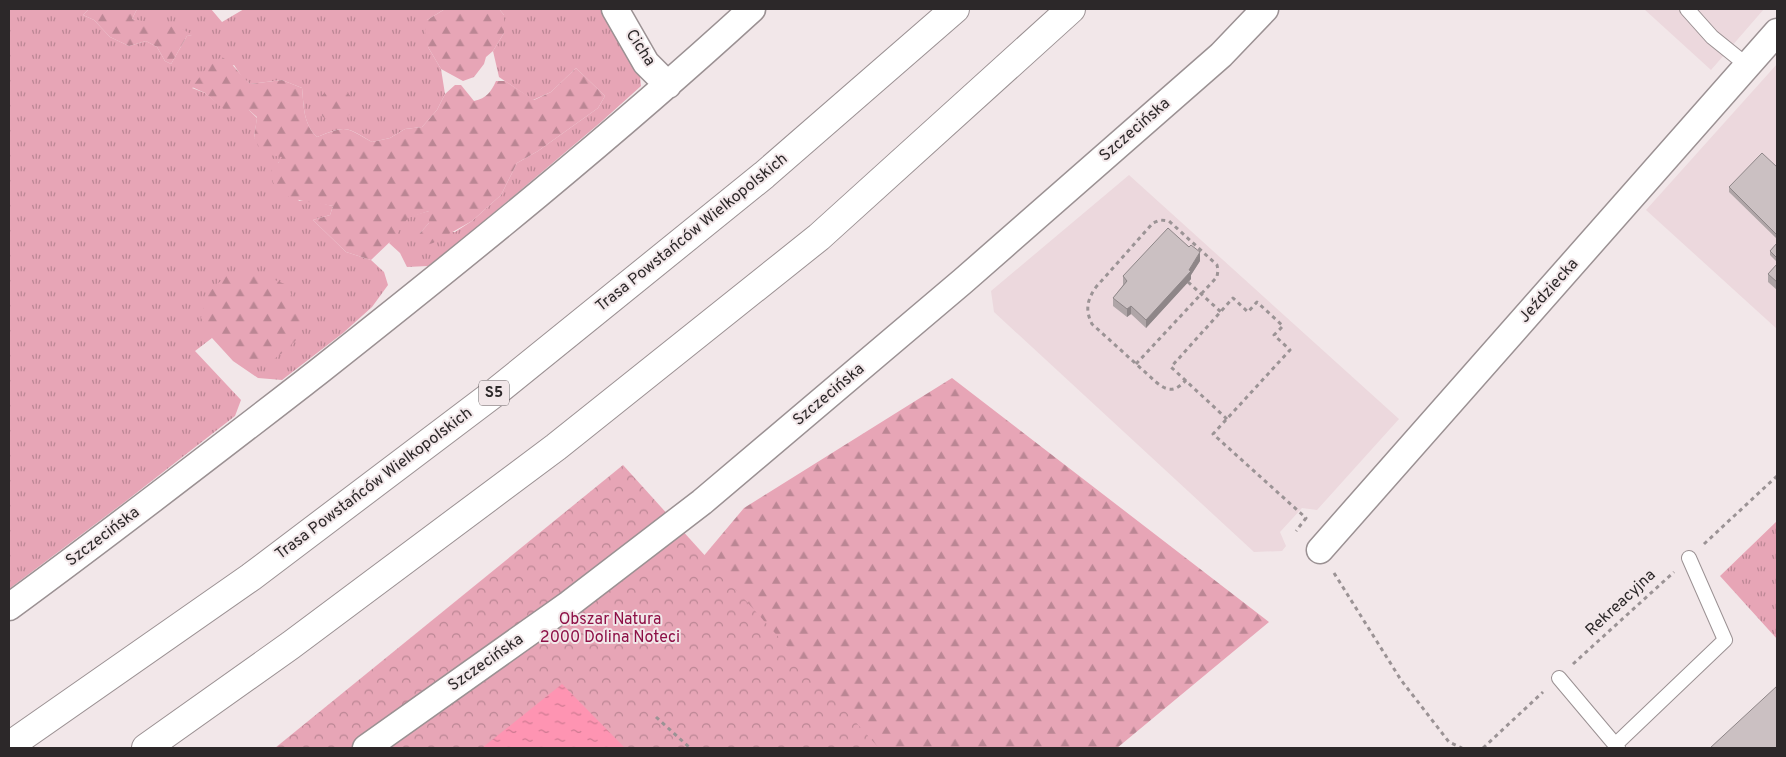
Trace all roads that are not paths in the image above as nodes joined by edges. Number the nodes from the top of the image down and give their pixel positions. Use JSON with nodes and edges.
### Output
{"nodes":[{"id":1,"x":615,"y":9,"type":"edge"},
{"id":2,"x":752,"y":9,"type":"edge"},
{"id":3,"x":955,"y":9,"type":"edge"},
{"id":4,"x":1071,"y":9,"type":"edge"},
{"id":5,"x":1265,"y":9,"type":"edge"},
{"id":6,"x":1687,"y":9,"type":"edge"},
{"id":7,"x":1777,"y":32,"type":"edge"},
{"id":8,"x":1748,"y":66,"type":"junction"},
{"id":9,"x":668,"y":85,"type":"junction"},
{"id":10,"x":1320,"y":550,"type":"road end"},
{"id":11,"x":1689,"y":558,"type":"road end"},
{"id":12,"x":9,"y":608,"type":"edge"},
{"id":13,"x":1559,"y":678,"type":"road end"},
{"id":14,"x":9,"y":746,"type":"edge"},
{"id":15,"x":1617,"y":746,"type":"edge"},
{"id":16,"x":146,"y":748,"type":"edge"},
{"id":17,"x":366,"y":748,"type":"edge"}],
"edges":[{"from":1,"to":9,"type":"street","name":"Cicha"},
{"from":2,"to":9,"type":"street","name":"Szczecińska"},
{"from":3,"to":14,"type":"highway","name":"Trasa Powstańców Wielkopolskich","number":"S5"},
{"from":4,"to":16,"type":"highway"},
{"from":5,"to":17,"type":"street","name":"Szczecińska"},
{"from":6,"to":8,"type":"lane"},
{"from":7,"to":8,"type":"street","name":"Jeździecka"},
{"from":8,"to":10,"type":"street","name":"Jeździecka"},
{"from":9,"to":12,"type":"street","name":"Szczecińska"},
{"from":11,"to":15,"type":"lane"},
{"from":13,"to":15,"type":"lane"}]}
